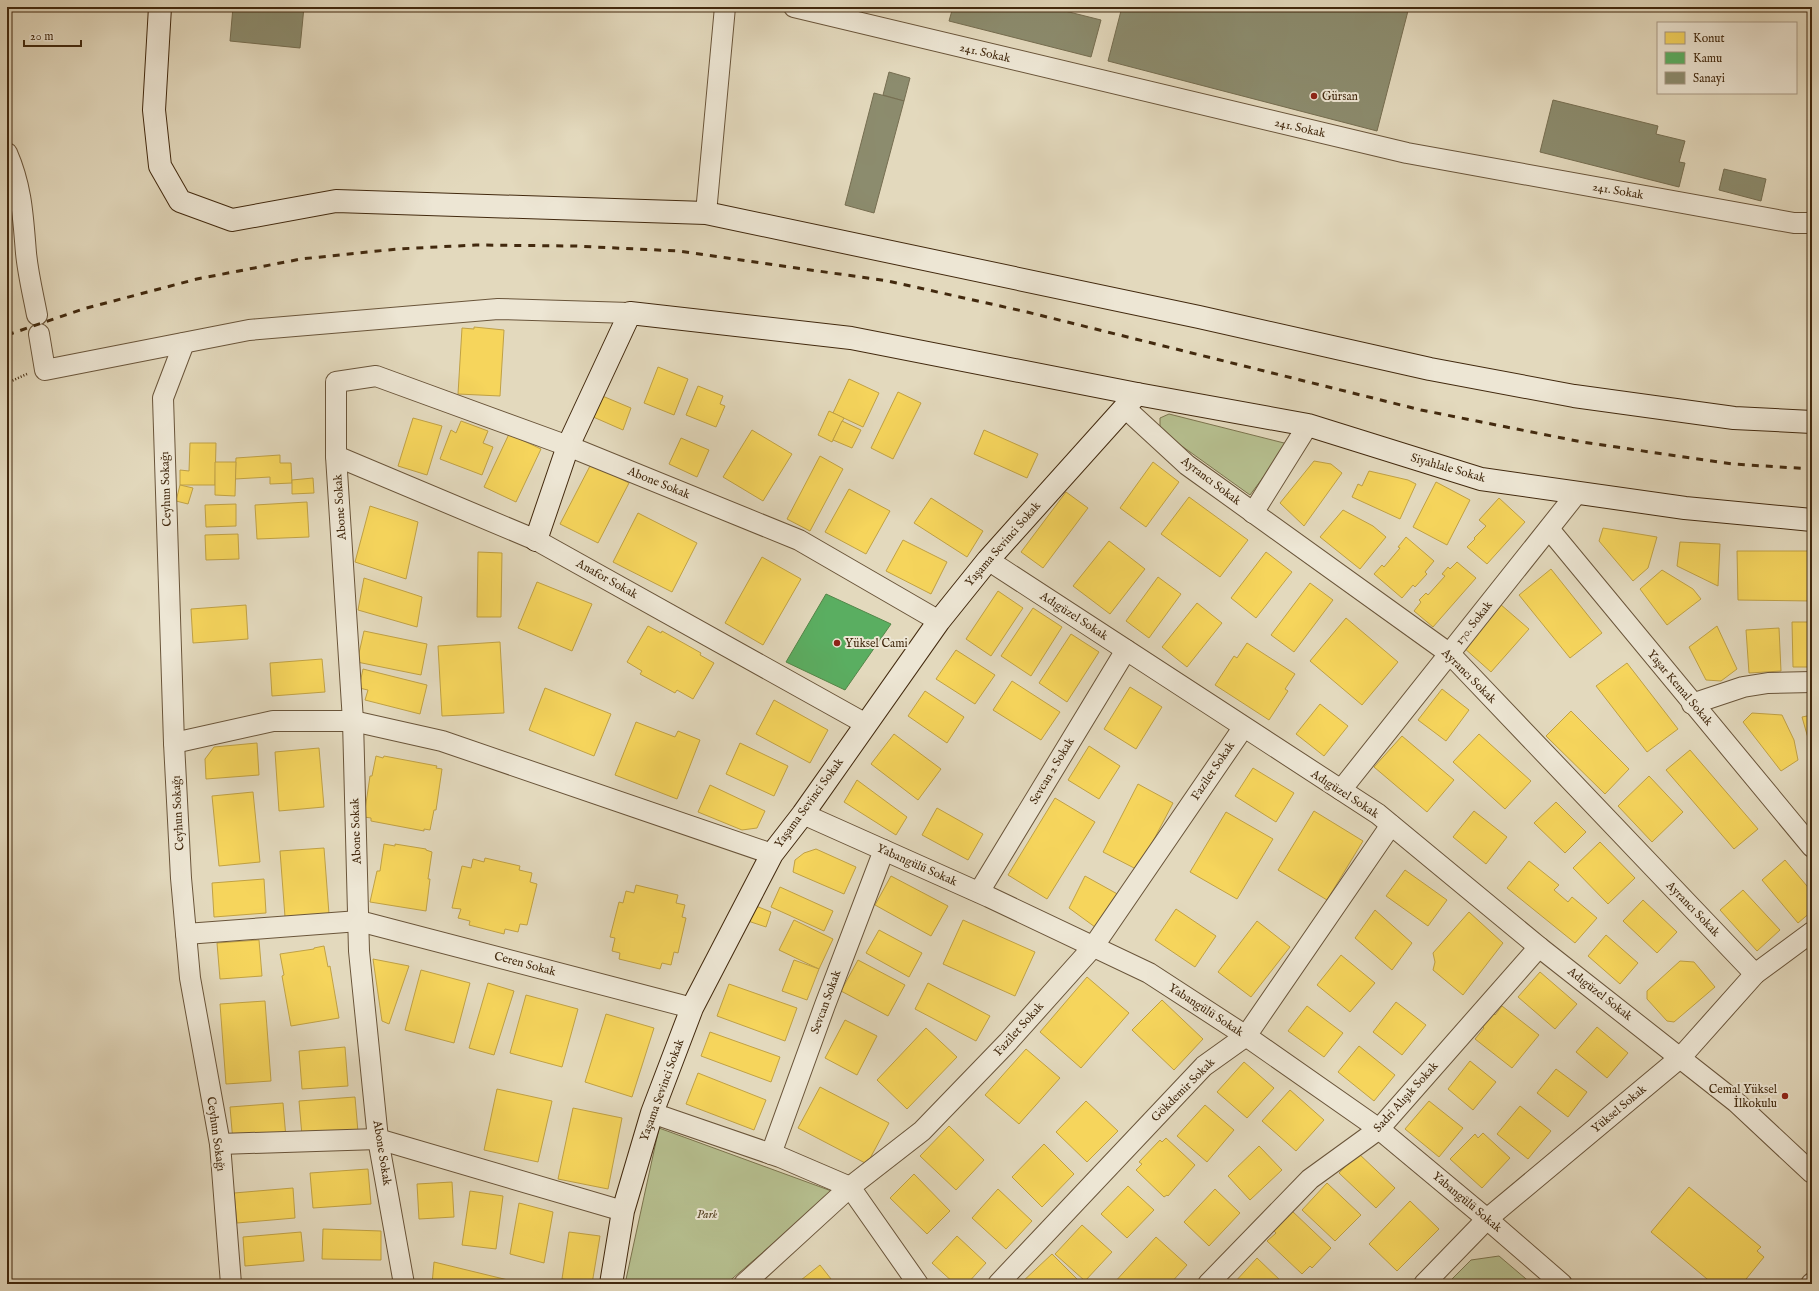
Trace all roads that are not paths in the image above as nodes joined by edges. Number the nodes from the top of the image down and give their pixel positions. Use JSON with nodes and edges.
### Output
{"nodes":[{"id":1,"x":160,"y":7,"type":"edge"},
{"id":2,"x":725,"y":7,"type":"edge"},
{"id":3,"x":794,"y":7,"type":"edge"},
{"id":4,"x":7,"y":153,"type":"edge"},
{"id":5,"x":706,"y":213,"type":"junction"},
{"id":6,"x":1812,"y":222,"type":"edge"},
{"id":7,"x":630,"y":313,"type":"junction"},
{"id":8,"x":184,"y":343,"type":"junction"},
{"id":9,"x":1131,"y":401,"type":"junction"},
{"id":10,"x":1812,"y":422,"type":"edge"},
{"id":11,"x":1308,"y":425,"type":"junction"},
{"id":12,"x":568,"y":446,"type":"junction"},
{"id":13,"x":336,"y":456,"type":"junction"},
{"id":14,"x":1578,"y":493,"type":"junction"},
{"id":15,"x":1253,"y":513,"type":"junction"},
{"id":16,"x":1812,"y":520,"type":"edge"},
{"id":17,"x":1549,"y":529,"type":"junction"},
{"id":18,"x":536,"y":540,"type":"junction"},
{"id":19,"x":988,"y":560,"type":"junction"},
{"id":20,"x":939,"y":620,"type":"junction"},
{"id":21,"x":1126,"y":650,"type":"junction"},
{"id":22,"x":1450,"y":654,"type":"junction"},
{"id":23,"x":1812,"y":682,"type":"edge"},
{"id":24,"x":1692,"y":704,"type":"junction"},
{"id":25,"x":353,"y":721,"type":"junction"},
{"id":26,"x":866,"y":724,"type":"junction"},
{"id":27,"x":1243,"y":728,"type":"junction"},
{"id":28,"x":174,"y":743,"type":"junction"},
{"id":29,"x":1341,"y":790,"type":"junction"},
{"id":30,"x":803,"y":814,"type":"junction"},
{"id":31,"x":1391,"y":825,"type":"junction"},
{"id":32,"x":1812,"y":847,"type":"edge"},
{"id":33,"x":884,"y":850,"type":"junction"},
{"id":34,"x":772,"y":854,"type":"junction"},
{"id":35,"x":979,"y":892,"type":"junction"},
{"id":36,"x":359,"y":921,"type":"junction"},
{"id":37,"x":1812,"y":932,"type":"edge"},
{"id":38,"x":186,"y":934,"type":"junction"},
{"id":39,"x":1093,"y":947,"type":"junction"},
{"id":40,"x":1539,"y":947,"type":"junction"},
{"id":41,"x":1755,"y":974,"type":"junction"},
{"id":42,"x":692,"y":1008,"type":"junction"},
{"id":43,"x":1246,"y":1036,"type":"junction"},
{"id":44,"x":1681,"y":1057,"type":"junction"},
{"id":45,"x":652,"y":1113,"type":"junction"},
{"id":46,"x":1379,"y":1129,"type":"junction"},
{"id":47,"x":378,"y":1139,"type":"junction"},
{"id":48,"x":220,"y":1144,"type":"junction"},
{"id":49,"x":771,"y":1154,"type":"junction"},
{"id":50,"x":1812,"y":1173,"type":"edge"},
{"id":51,"x":850,"y":1187,"type":"junction"},
{"id":52,"x":623,"y":1211,"type":"junction"},
{"id":53,"x":1487,"y":1219,"type":"junction"},
{"id":54,"x":231,"y":1284,"type":"edge"},
{"id":55,"x":404,"y":1284,"type":"edge"},
{"id":56,"x":611,"y":1284,"type":"edge"},
{"id":57,"x":744,"y":1284,"type":"edge"},
{"id":58,"x":918,"y":1284,"type":"edge"},
{"id":59,"x":998,"y":1284,"type":"edge"},
{"id":60,"x":1208,"y":1284,"type":"edge"},
{"id":61,"x":1424,"y":1284,"type":"edge"},
{"id":62,"x":1562,"y":1284,"type":"edge"}],
"edges":[{"from":1,"to":5,"type":"street"},
{"from":2,"to":5,"type":"street"},
{"from":3,"to":6,"type":"street","name":"241. Sokak"},
{"from":4,"to":8,"type":"street"},
{"from":5,"to":10,"type":"street"},
{"from":7,"to":8,"type":"street"},
{"from":7,"to":9,"type":"street","name":"Siyahlale Sokak"},
{"from":7,"to":12,"type":"street"},
{"from":8,"to":28,"type":"street","name":"Ceyhun Sokağı"},
{"from":9,"to":11,"type":"street","name":"Siyahlale Sokak"},
{"from":9,"to":15,"type":"street","name":"Ayrancı Sokak"},
{"from":9,"to":19,"type":"street","name":"Yaşama Sevinci Sokak"},
{"from":11,"to":14,"type":"street","name":"Siyahlale Sokak"},
{"from":11,"to":15,"type":"street"},
{"from":12,"to":13,"type":"street","name":"Abone Sokak"},
{"from":12,"to":18,"type":"street"},
{"from":12,"to":20,"type":"street","name":"Abone Sokak"},
{"from":13,"to":18,"type":"street","name":"Anafor Sokak"},
{"from":13,"to":25,"type":"street","name":"Abone Sokak"},
{"from":14,"to":16,"type":"street","name":"Siyahlale Sokak"},
{"from":14,"to":17,"type":"street","name":"170. Sokak"},
{"from":15,"to":22,"type":"street","name":"Ayrancı Sokak"},
{"from":17,"to":22,"type":"street","name":"170. Sokak"},
{"from":17,"to":24,"type":"street","name":"Yaşar Kemal Sokak"},
{"from":18,"to":26,"type":"street","name":"Anafor Sokak"},
{"from":19,"to":20,"type":"street","name":"Yaşama Sevinci Sokak"},
{"from":19,"to":21,"type":"street","name":"Adıgüzel Sokak"},
{"from":20,"to":26,"type":"street","name":"Yaşama Sevinci Sokak"},
{"from":21,"to":27,"type":"street","name":"Adıgüzel Sokak"},
{"from":21,"to":35,"type":"street","name":"Sevcan 2 Sokak"},
{"from":22,"to":29,"type":"street","name":"170. Sokak"},
{"from":22,"to":41,"type":"street","name":"Ayrancı Sokak"},
{"from":23,"to":24,"type":"street"},
{"from":24,"to":32,"type":"street","name":"Yaşar Kemal Sokak"},
{"from":25,"to":28,"type":"street"},
{"from":25,"to":34,"type":"street"},
{"from":25,"to":36,"type":"street","name":"Abone Sokak"},
{"from":26,"to":30,"type":"street","name":"Yaşama Sevinci Sokak"},
{"from":27,"to":29,"type":"street","name":"Adıgüzel Sokak"},
{"from":27,"to":39,"type":"street","name":"Fazilet Sokak"},
{"from":28,"to":38,"type":"street","name":"Ceyhun Sokağı"},
{"from":29,"to":31,"type":"street","name":"Adıgüzel Sokak"},
{"from":30,"to":33,"type":"street","name":"Yabangülü Sokak"},
{"from":30,"to":34,"type":"street","name":"Yaşama Sevinci Sokak"},
{"from":31,"to":40,"type":"street","name":"Adıgüzel Sokak"},
{"from":31,"to":43,"type":"street","name":"Gökdemir Sokak"},
{"from":33,"to":35,"type":"street","name":"Yabangülü Sokak"},
{"from":33,"to":49,"type":"street","name":"Sevcan Sokak"},
{"from":34,"to":42,"type":"street","name":"Yaşama Sevinci Sokak"},
{"from":35,"to":39,"type":"street","name":"Yabangülü Sokak"},
{"from":36,"to":38,"type":"street","name":"Ceren Sokak"},
{"from":36,"to":42,"type":"street","name":"Ceren Sokak"},
{"from":36,"to":47,"type":"street","name":"Abone Sokak"},
{"from":37,"to":41,"type":"street","name":"Yüksel Sokak"},
{"from":38,"to":48,"type":"street","name":"Ceyhun Sokağı"},
{"from":39,"to":43,"type":"street","name":"Yabangülü Sokak"},
{"from":39,"to":51,"type":"street","name":"Fazilet Sokak"},
{"from":40,"to":44,"type":"street","name":"Adıgüzel Sokak"},
{"from":40,"to":46,"type":"street","name":"Sadri Alışık Sokak"},
{"from":41,"to":44,"type":"street","name":"Yüksel Sokak"},
{"from":42,"to":45,"type":"street","name":"Yaşama Sevinci Sokak"},
{"from":43,"to":46,"type":"street","name":"Yabangülü Sokak"},
{"from":43,"to":59,"type":"street","name":"Gökdemir Sokak"},
{"from":44,"to":50,"type":"street","name":"Adıgüzel Sokak"},
{"from":44,"to":53,"type":"street","name":"Yüksel Sokak"},
{"from":45,"to":49,"type":"street"},
{"from":45,"to":52,"type":"street","name":"Yaşama Sevinci Sokak"},
{"from":46,"to":53,"type":"street","name":"Yabangülü Sokak"},
{"from":46,"to":60,"type":"street","name":"Sadri Alışık Sokak"},
{"from":47,"to":48,"type":"street"},
{"from":47,"to":52,"type":"street"},
{"from":47,"to":55,"type":"street","name":"Abone Sokak"},
{"from":48,"to":54,"type":"street","name":"Ceyhun Sokağı"},
{"from":49,"to":51,"type":"street"},
{"from":51,"to":57,"type":"street","name":"Fazilet Sokak"},
{"from":51,"to":58,"type":"street"},
{"from":52,"to":56,"type":"street","name":"Yaşama Sevinci Sokak"},
{"from":53,"to":61,"type":"street","name":"Yüksel Sokak"},
{"from":53,"to":62,"type":"street","name":"Yabangülü Sokak"}]}
